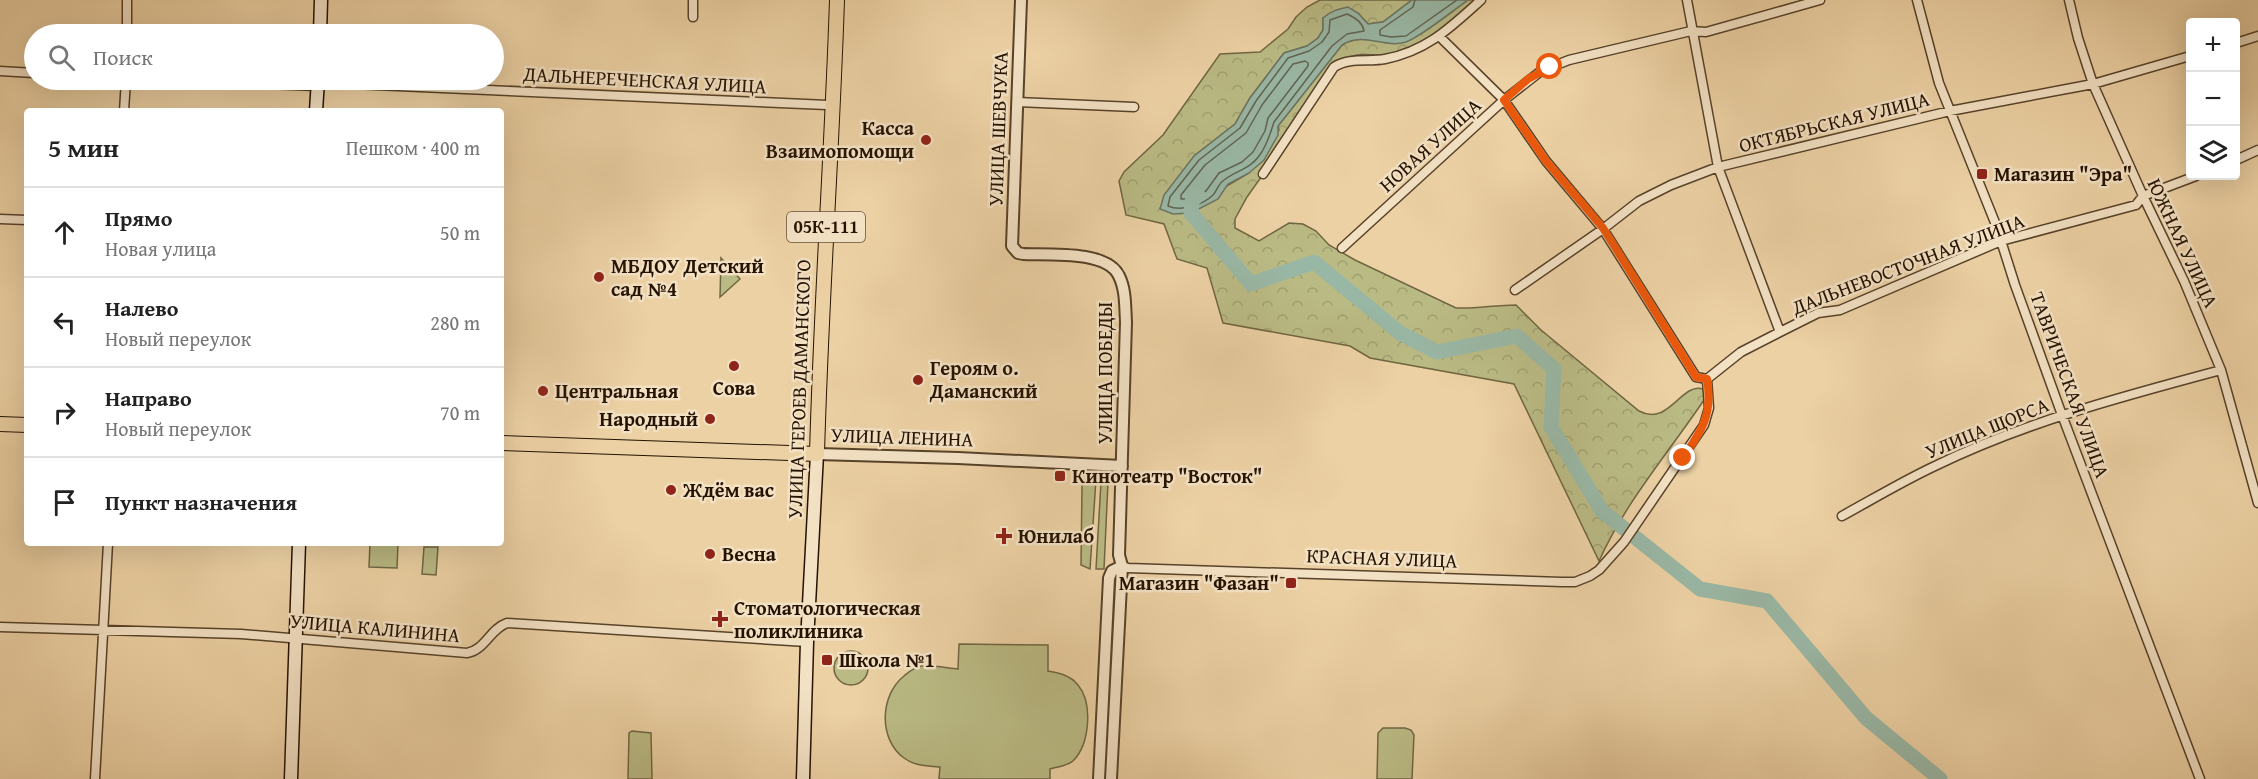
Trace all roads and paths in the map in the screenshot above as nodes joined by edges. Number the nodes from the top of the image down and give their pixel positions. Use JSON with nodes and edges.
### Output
{"nodes":[{"id":1,"x":127,"y":0,"type":"edge"},
{"id":2,"x":321,"y":0,"type":"edge"},
{"id":3,"x":693,"y":0,"type":"edge"},
{"id":4,"x":837,"y":0,"type":"edge"},
{"id":5,"x":1021,"y":0,"type":"edge"},
{"id":6,"x":1481,"y":0,"type":"edge"},
{"id":7,"x":1687,"y":0,"type":"edge"},
{"id":8,"x":1820,"y":0,"type":"edge"},
{"id":9,"x":1917,"y":0,"type":"edge"},
{"id":10,"x":2069,"y":0,"type":"edge"},
{"id":11,"x":693,"y":17,"type":"dead end"},
{"id":12,"x":126,"y":24,"type":"edge"},
{"id":13,"x":320,"y":24,"type":"edge"},
{"id":14,"x":1691,"y":31,"type":"junction"},
{"id":15,"x":1440,"y":36,"type":"junction"},
{"id":16,"x":2258,"y":36,"type":"edge"},
{"id":17,"x":2240,"y":41,"type":"edge"},
{"id":18,"x":2186,"y":57,"type":"edge"},
{"id":19,"x":0,"y":71,"type":"edge"},
{"id":20,"x":24,"y":72,"type":"edge"},
{"id":21,"x":2093,"y":84,"type":"junction"},
{"id":22,"x":125,"y":90,"type":"edge"},
{"id":23,"x":317,"y":90,"type":"edge"},
{"id":24,"x":499,"y":90,"type":"edge"},
{"id":25,"x":1504,"y":100,"type":"junction"},
{"id":26,"x":1017,"y":102,"type":"junction"},
{"id":27,"x":827,"y":105,"type":"dead end"},
{"id":28,"x":1134,"y":107,"type":"dead end"},
{"id":29,"x":124,"y":108,"type":"edge"},
{"id":30,"x":316,"y":108,"type":"edge"},
{"id":31,"x":1950,"y":111,"type":"junction"},
{"id":32,"x":2258,"y":150,"type":"edge"},
{"id":33,"x":2240,"y":158,"type":"edge"},
{"id":34,"x":1718,"y":167,"type":"junction"},
{"id":35,"x":1263,"y":174,"type":"dead end"},
{"id":36,"x":2186,"y":180,"type":"edge"},
{"id":37,"x":2143,"y":196,"type":"junction"},
{"id":38,"x":0,"y":219,"type":"edge"},
{"id":39,"x":24,"y":220,"type":"edge"},
{"id":40,"x":1603,"y":228,"type":"junction"},
{"id":41,"x":2001,"y":241,"type":"junction"},
{"id":42,"x":1342,"y":248,"type":"dead end"},
{"id":43,"x":1023,"y":254,"type":"joint"},
{"id":44,"x":1515,"y":290,"type":"dead end"},
{"id":45,"x":1780,"y":332,"type":"junction"},
{"id":46,"x":2221,"y":370,"type":"junction"},
{"id":47,"x":1707,"y":379,"type":"junction"},
{"id":48,"x":2062,"y":415,"type":"junction"},
{"id":49,"x":0,"y":424,"type":"edge"},
{"id":50,"x":24,"y":425,"type":"edge"},
{"id":51,"x":504,"y":443,"type":"edge"},
{"id":52,"x":817,"y":454,"type":"junction"},
{"id":53,"x":1122,"y":466,"type":"junction"},
{"id":54,"x":2258,"y":503,"type":"edge"},
{"id":55,"x":1842,"y":516,"type":"dead end"},
{"id":56,"x":108,"y":546,"type":"edge"},
{"id":57,"x":299,"y":546,"type":"edge"},
{"id":58,"x":1122,"y":566,"type":"junction"},
{"id":59,"x":0,"y":627,"type":"edge"},
{"id":60,"x":104,"y":629,"type":"junction"},
{"id":61,"x":296,"y":638,"type":"junction"},
{"id":62,"x":807,"y":642,"type":"junction"},
{"id":63,"x":95,"y":779,"type":"edge"},
{"id":64,"x":291,"y":779,"type":"edge"},
{"id":65,"x":803,"y":779,"type":"edge"},
{"id":66,"x":1099,"y":779,"type":"edge"},
{"id":67,"x":1111,"y":779,"type":"edge"},
{"id":68,"x":2200,"y":779,"type":"edge"}],
"edges":[{"from":1,"to":12,"type":"street"},
{"from":2,"to":13,"type":"main road"},
{"from":3,"to":11,"type":"street"},
{"from":4,"to":52,"type":"main road","name":"УЛИЦА ГЕРОЕВ ДАМАНСКОГО","number":"05К-111"},
{"from":5,"to":26,"type":"street","name":"УЛИЦА ШЕВЧУКА"},
{"from":6,"to":15,"type":"street"},
{"from":7,"to":14,"type":"street"},
{"from":8,"to":14,"type":"street","name":"НОВАЯ УЛИЦА"},
{"from":9,"to":31,"type":"street","name":"ТАВРИЧЕСКАЯ УЛИЦА"},
{"from":10,"to":21,"type":"street","name":"ЮЖНАЯ УЛИЦА"},
{"from":14,"to":25,"type":"street","name":"НОВАЯ УЛИЦА"},
{"from":14,"to":34,"type":"street"},
{"from":15,"to":25,"type":"street"},
{"from":15,"to":35,"type":"street"},
{"from":16,"to":17,"type":"street"},
{"from":18,"to":21,"type":"street","name":"ОКТЯБРЬСКАЯ УЛИЦА"},
{"from":19,"to":20,"type":"street"},
{"from":21,"to":31,"type":"street","name":"ОКТЯБРЬСКАЯ УЛИЦА"},
{"from":21,"to":37,"type":"street","name":"ЮЖНАЯ УЛИЦА"},
{"from":22,"to":29,"type":"street"},
{"from":23,"to":30,"type":"main road"},
{"from":24,"to":27,"type":"street","name":"ДАЛЬНЕРЕЧЕНСКАЯ УЛИЦА"},
{"from":25,"to":40,"type":"street"},
{"from":25,"to":42,"type":"street","name":"НОВАЯ УЛИЦА"},
{"from":26,"to":28,"type":"street"},
{"from":26,"to":43,"type":"street","name":"УЛИЦА ШЕВЧУКА"},
{"from":31,"to":34,"type":"street","name":"ОКТЯБРЬСКАЯ УЛИЦА"},
{"from":31,"to":41,"type":"street","name":"ТАВРИЧЕСКАЯ УЛИЦА"},
{"from":32,"to":33,"type":"street"},
{"from":34,"to":40,"type":"street","name":"ОКТЯБРЬСКАЯ УЛИЦА"},
{"from":34,"to":45,"type":"street"},
{"from":36,"to":37,"type":"street","name":"ДАЛЬНЕВОСТОЧНАЯ УЛИЦА"},
{"from":37,"to":41,"type":"street","name":"ДАЛЬНЕВОСТОЧНАЯ УЛИЦА"},
{"from":37,"to":46,"type":"street","name":"ЮЖНАЯ УЛИЦА"},
{"from":38,"to":39,"type":"street"},
{"from":40,"to":44,"type":"street","name":"ОКТЯБРЬСКАЯ УЛИЦА"},
{"from":40,"to":47,"type":"street"},
{"from":41,"to":45,"type":"street","name":"ДАЛЬНЕВОСТОЧНАЯ УЛИЦА"},
{"from":41,"to":48,"type":"street","name":"ТАВРИЧЕСКАЯ УЛИЦА"},
{"from":43,"to":53,"type":"street","name":"УЛИЦА ПОБЕДЫ"},
{"from":45,"to":47,"type":"street","name":"ДАЛЬНЕВОСТОЧНАЯ УЛИЦА"},
{"from":46,"to":48,"type":"street","name":"УЛИЦА ЩОРСА"},
{"from":46,"to":54,"type":"street","name":"ЮЖНАЯ УЛИЦА"},
{"from":47,"to":58,"type":"street","name":"КРАСНАЯ УЛИЦА"},
{"from":48,"to":55,"type":"street","name":"УЛИЦА ЩОРСА"},
{"from":48,"to":68,"type":"street","name":"ТАВРИЧЕСКАЯ УЛИЦА"},
{"from":49,"to":50,"type":"main road"},
{"from":51,"to":52,"type":"main road","name":"УЛИЦА ЛЕНИНА"},
{"from":52,"to":53,"type":"street","name":"УЛИЦА ЛЕНИНА"},
{"from":52,"to":62,"type":"main road","name":"УЛИЦА ГЕРОЕВ ДАМАНСКОГО","number":"05К-111"},
{"from":53,"to":58,"type":"street","name":"УЛИЦА ПОБЕДЫ"},
{"from":56,"to":60,"type":"street"},
{"from":57,"to":61,"type":"main road"},
{"from":58,"to":66,"type":"street"},
{"from":58,"to":67,"type":"street","name":"УЛИЦА ПОБЕДЫ"},
{"from":59,"to":60,"type":"street","name":"УЛИЦА КАЛИНИНА"},
{"from":60,"to":61,"type":"street","name":"УЛИЦА КАЛИНИНА"},
{"from":60,"to":63,"type":"street"},
{"from":61,"to":62,"type":"street","name":"УЛИЦА КАЛИНИНА"},
{"from":61,"to":64,"type":"main road"},
{"from":62,"to":65,"type":"main road","name":"УЛИЦА ГЕРОЕВ ДАМАНСКОГО","number":"05К-111"}]}
